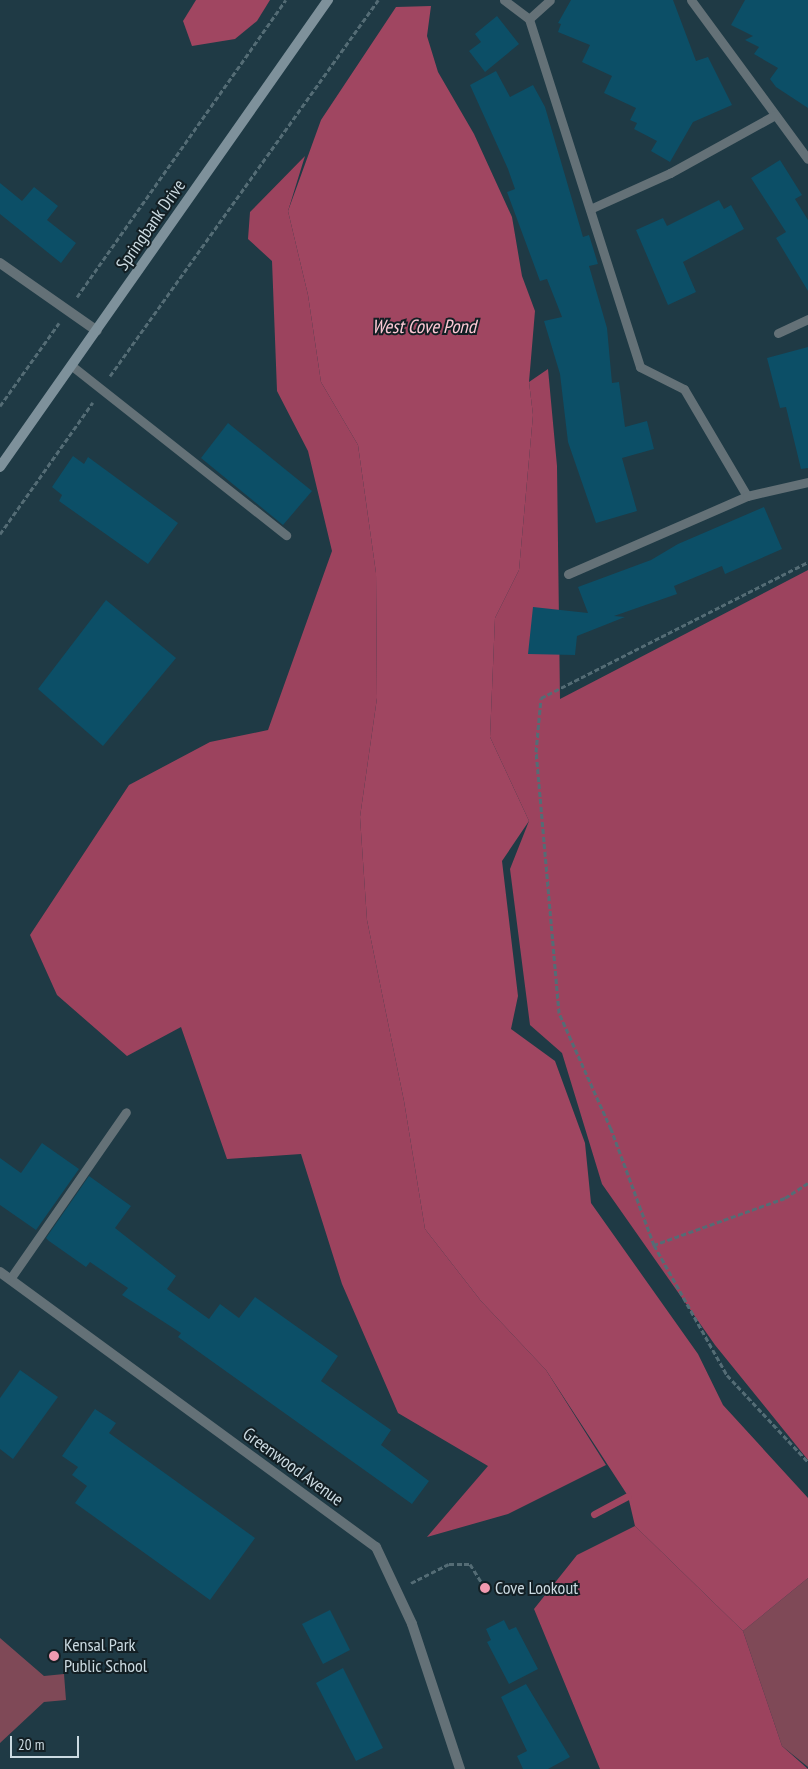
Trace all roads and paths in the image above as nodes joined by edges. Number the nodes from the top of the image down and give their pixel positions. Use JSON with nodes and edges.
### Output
{"nodes":[{"id":1,"x":286,"y":0,"type":"edge"},
{"id":2,"x":328,"y":0,"type":"edge"},
{"id":3,"x":378,"y":0,"type":"edge"},
{"id":4,"x":504,"y":0,"type":"edge"},
{"id":5,"x":550,"y":0,"type":"edge"},
{"id":6,"x":690,"y":0,"type":"edge"},
{"id":7,"x":529,"y":19,"type":"junction"},
{"id":8,"x":775,"y":115,"type":"junction"},
{"id":9,"x":808,"y":159,"type":"edge"},
{"id":10,"x":590,"y":209,"type":"junction"},
{"id":11,"x":0,"y":263,"type":"edge"},
{"id":12,"x":68,"y":311,"type":"junction"},
{"id":13,"x":808,"y":319,"type":"edge"},
{"id":14,"x":97,"y":332,"type":"junction"},
{"id":15,"x":778,"y":333,"type":"dead end"},
{"id":16,"x":72,"y":366,"type":"junction"},
{"id":17,"x":101,"y":389,"type":"junction"},
{"id":18,"x":0,"y":406,"type":"edge"},
{"id":19,"x":0,"y":467,"type":"edge"},
{"id":20,"x":808,"y":482,"type":"edge"},
{"id":21,"x":747,"y":496,"type":"junction"},
{"id":22,"x":0,"y":534,"type":"edge"},
{"id":23,"x":286,"y":535,"type":"dead end"},
{"id":24,"x":808,"y":562,"type":"edge"},
{"id":25,"x":568,"y":574,"type":"dead end"},
{"id":26,"x":126,"y":1112,"type":"dead end"},
{"id":27,"x":808,"y":1183,"type":"edge"},
{"id":28,"x":654,"y":1245,"type":"junction"},
{"id":29,"x":0,"y":1272,"type":"edge"},
{"id":30,"x":10,"y":1279,"type":"junction"},
{"id":31,"x":808,"y":1462,"type":"edge"},
{"id":32,"x":486,"y":1588,"type":"dead end"},
{"id":33,"x":397,"y":1591,"type":"junction"},
{"id":34,"x":460,"y":1769,"type":"edge"}],
"edges":[{"from":1,"to":12,"type":"path"},
{"from":2,"to":14,"type":"main road","name":"Springbank Drive"},
{"from":3,"to":17,"type":"path"},
{"from":4,"to":7,"type":"lane"},
{"from":5,"to":7,"type":"lane"},
{"from":6,"to":8,"type":"lane"},
{"from":7,"to":10,"type":"lane"},
{"from":8,"to":9,"type":"lane"},
{"from":8,"to":10,"type":"lane"},
{"from":10,"to":21,"type":"lane"},
{"from":11,"to":12,"type":"street"},
{"from":12,"to":14,"type":"street"},
{"from":12,"to":18,"type":"path"},
{"from":13,"to":15,"type":"lane"},
{"from":14,"to":16,"type":"main road","name":"Springbank Drive"},
{"from":16,"to":17,"type":"lane"},
{"from":16,"to":19,"type":"main road","name":"Springbank Drive"},
{"from":17,"to":22,"type":"path"},
{"from":17,"to":23,"type":"lane"},
{"from":20,"to":21,"type":"lane"},
{"from":21,"to":25,"type":"lane"},
{"from":24,"to":28,"type":"path"},
{"from":26,"to":30,"type":"lane"},
{"from":27,"to":28,"type":"path"},
{"from":28,"to":31,"type":"path"},
{"from":29,"to":30,"type":"street","name":"Greenwood Avenue"},
{"from":30,"to":33,"type":"street","name":"Greenwood Avenue"},
{"from":32,"to":33,"type":"path"},
{"from":33,"to":34,"type":"street","name":"Greenwood Avenue"}]}
